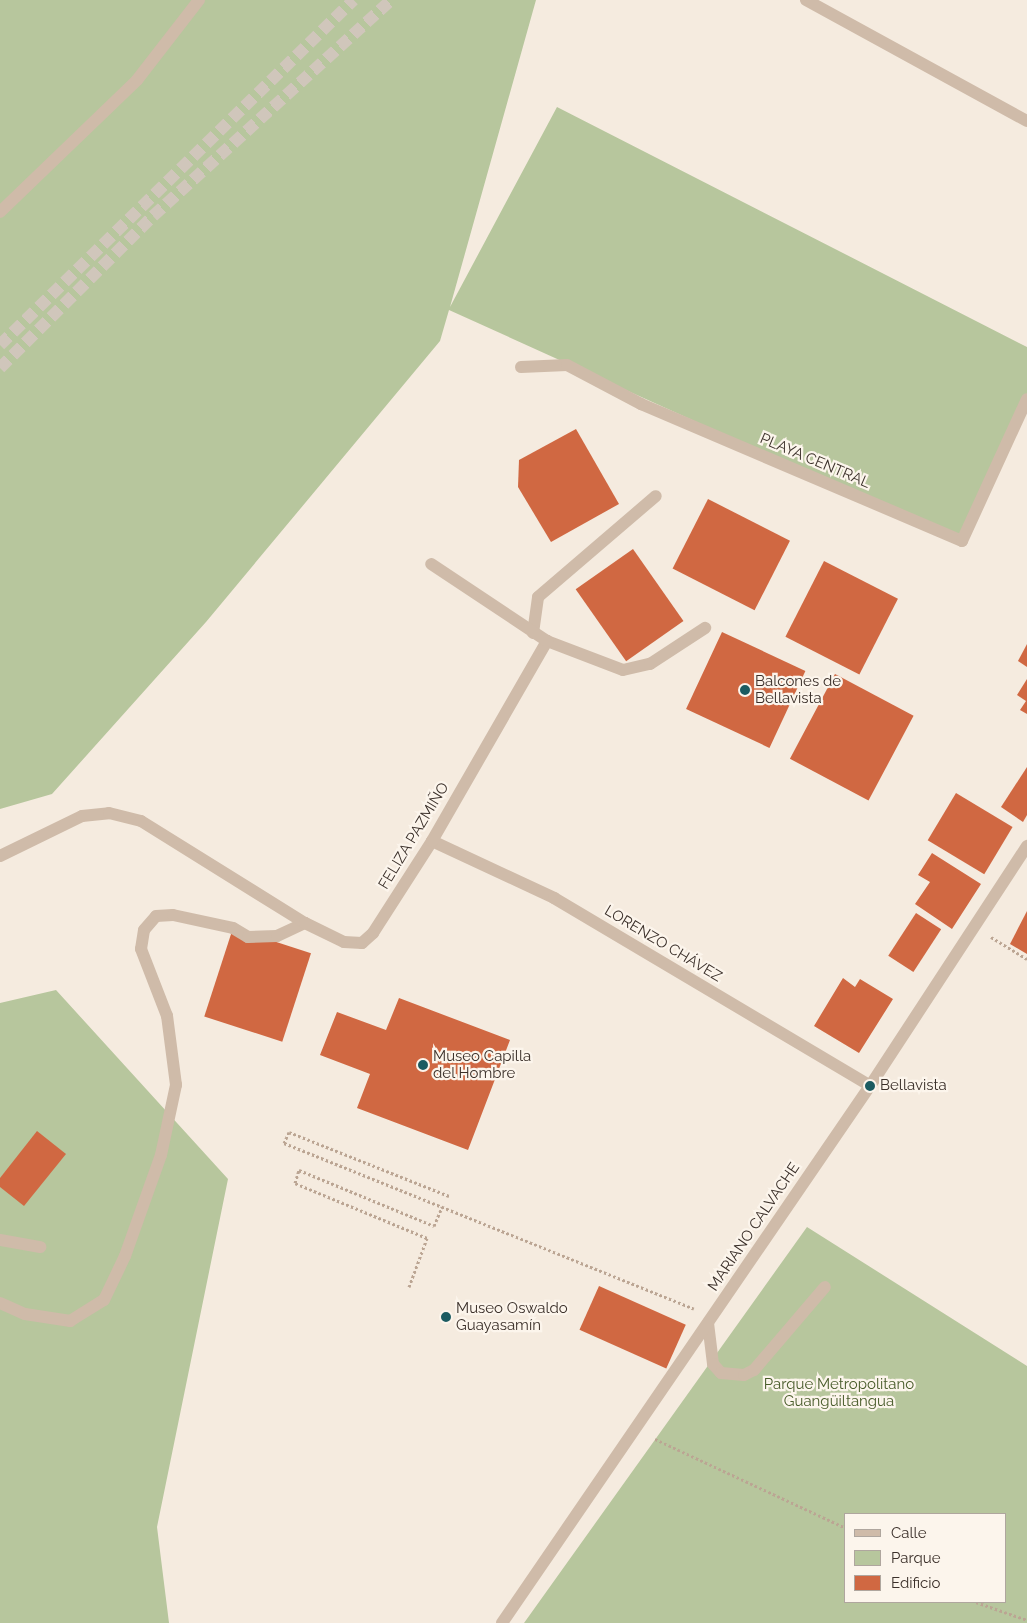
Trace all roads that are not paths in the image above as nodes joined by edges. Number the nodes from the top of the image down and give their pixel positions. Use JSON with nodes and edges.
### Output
{"nodes":[{"id":1,"x":199,"y":0,"type":"edge"},
{"id":2,"x":806,"y":0,"type":"edge"},
{"id":3,"x":1027,"y":121,"type":"edge"},
{"id":4,"x":0,"y":212,"type":"edge"},
{"id":5,"x":521,"y":367,"type":"dead end"},
{"id":6,"x":1027,"y":399,"type":"edge"},
{"id":7,"x":1022,"y":421,"type":"edge"},
{"id":8,"x":656,"y":496,"type":"dead end"},
{"id":9,"x":431,"y":564,"type":"dead end"},
{"id":10,"x":705,"y":628,"type":"dead end"},
{"id":11,"x":533,"y":633,"type":"junction"},
{"id":12,"x":547,"y":641,"type":"junction"},
{"id":13,"x":432,"y":841,"type":"junction"},
{"id":14,"x":1027,"y":846,"type":"edge"},
{"id":15,"x":0,"y":856,"type":"edge"},
{"id":16,"x":305,"y":923,"type":"junction"},
{"id":17,"x":870,"y":1086,"type":"junction"},
{"id":18,"x":0,"y":1240,"type":"edge"},
{"id":19,"x":40,"y":1247,"type":"dead end"},
{"id":20,"x":825,"y":1287,"type":"dead end"},
{"id":21,"x":0,"y":1303,"type":"edge"},
{"id":22,"x":710,"y":1320,"type":"junction"},
{"id":23,"x":502,"y":1623,"type":"edge"}],
"edges":[{"from":1,"to":4,"type":"street"},
{"from":2,"to":3,"type":"street"},
{"from":5,"to":7,"type":"street","name":"PLAYA CENTRAL"},
{"from":6,"to":7,"type":"street"},
{"from":8,"to":11,"type":"street"},
{"from":9,"to":11,"type":"street"},
{"from":10,"to":12,"type":"street"},
{"from":11,"to":12,"type":"street"},
{"from":12,"to":13,"type":"street","name":"FELIZA PAZMIÑO"},
{"from":13,"to":16,"type":"street","name":"FELIZA PAZMIÑO"},
{"from":13,"to":17,"type":"street","name":"LORENZO CHÁVEZ"},
{"from":14,"to":17,"type":"street","name":"MARIANO CALVACHE"},
{"from":15,"to":16,"type":"street","name":"FELIZA PAZMIÑO"},
{"from":16,"to":21,"type":"street"},
{"from":17,"to":22,"type":"street","name":"MARIANO CALVACHE"},
{"from":18,"to":19,"type":"street"},
{"from":20,"to":22,"type":"street"},
{"from":22,"to":23,"type":"street","name":"MARIANO CALVACHE"}]}
